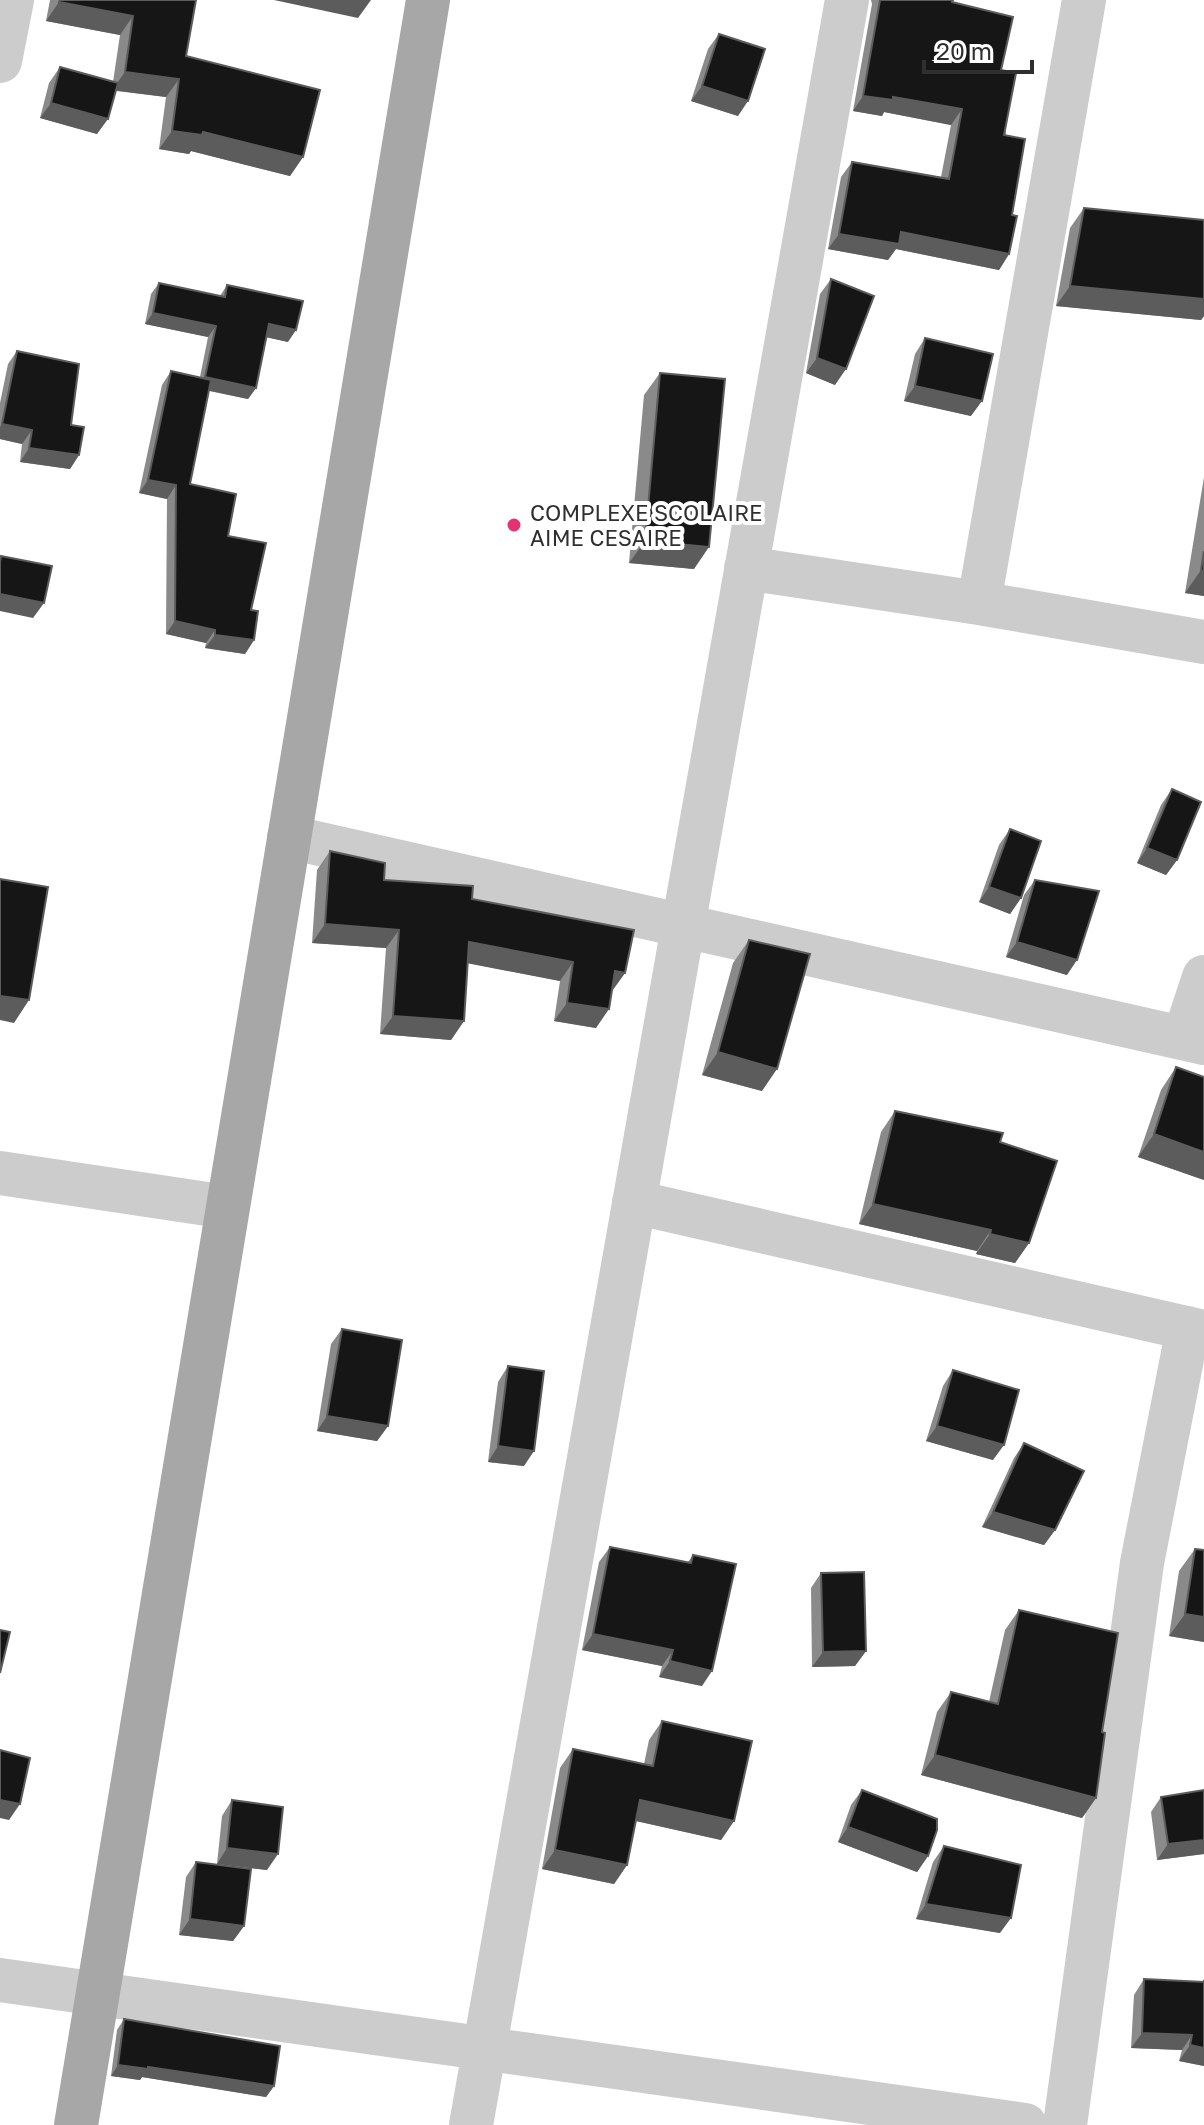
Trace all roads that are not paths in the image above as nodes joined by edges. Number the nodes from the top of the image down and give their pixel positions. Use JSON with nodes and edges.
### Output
{"nodes":[{"id":1,"x":12,"y":0,"type":"edge"},
{"id":2,"x":428,"y":0,"type":"edge"},
{"id":3,"x":847,"y":0,"type":"edge"},
{"id":4,"x":1084,"y":0,"type":"edge"},
{"id":5,"x":0,"y":61,"type":"edge"},
{"id":6,"x":746,"y":568,"type":"junction"},
{"id":7,"x":979,"y":603,"type":"junction"},
{"id":8,"x":1204,"y":642,"type":"edge"},
{"id":9,"x":289,"y":837,"type":"junction"},
{"id":10,"x":683,"y":925,"type":"junction"},
{"id":11,"x":1204,"y":977,"type":"edge"},
{"id":12,"x":1194,"y":1040,"type":"edge"},
{"id":13,"x":0,"y":1173,"type":"edge"},
{"id":14,"x":634,"y":1202,"type":"junction"},
{"id":15,"x":227,"y":1207,"type":"junction"},
{"id":16,"x":1196,"y":1330,"type":"edge"},
{"id":17,"x":0,"y":1980,"type":"edge"},
{"id":18,"x":97,"y":1995,"type":"junction"},
{"id":19,"x":485,"y":2047,"type":"junction"},
{"id":20,"x":76,"y":2125,"type":"edge"},
{"id":21,"x":471,"y":2125,"type":"edge"},
{"id":22,"x":1025,"y":2125,"type":"edge"},
{"id":23,"x":1065,"y":2125,"type":"edge"}],
"edges":[{"from":1,"to":5,"type":"street"},
{"from":2,"to":9,"type":"main road"},
{"from":3,"to":6,"type":"street"},
{"from":4,"to":7,"type":"street"},
{"from":6,"to":7,"type":"street"},
{"from":6,"to":10,"type":"street"},
{"from":7,"to":8,"type":"street"},
{"from":9,"to":10,"type":"street"},
{"from":9,"to":15,"type":"main road"},
{"from":10,"to":12,"type":"street"},
{"from":10,"to":14,"type":"street"},
{"from":11,"to":12,"type":"street"},
{"from":13,"to":15,"type":"street"},
{"from":14,"to":16,"type":"street"},
{"from":14,"to":19,"type":"street"},
{"from":15,"to":18,"type":"main road"},
{"from":16,"to":23,"type":"street"},
{"from":17,"to":18,"type":"street"},
{"from":18,"to":19,"type":"street"},
{"from":18,"to":20,"type":"main road"},
{"from":19,"to":21,"type":"street"},
{"from":19,"to":22,"type":"street"}]}
